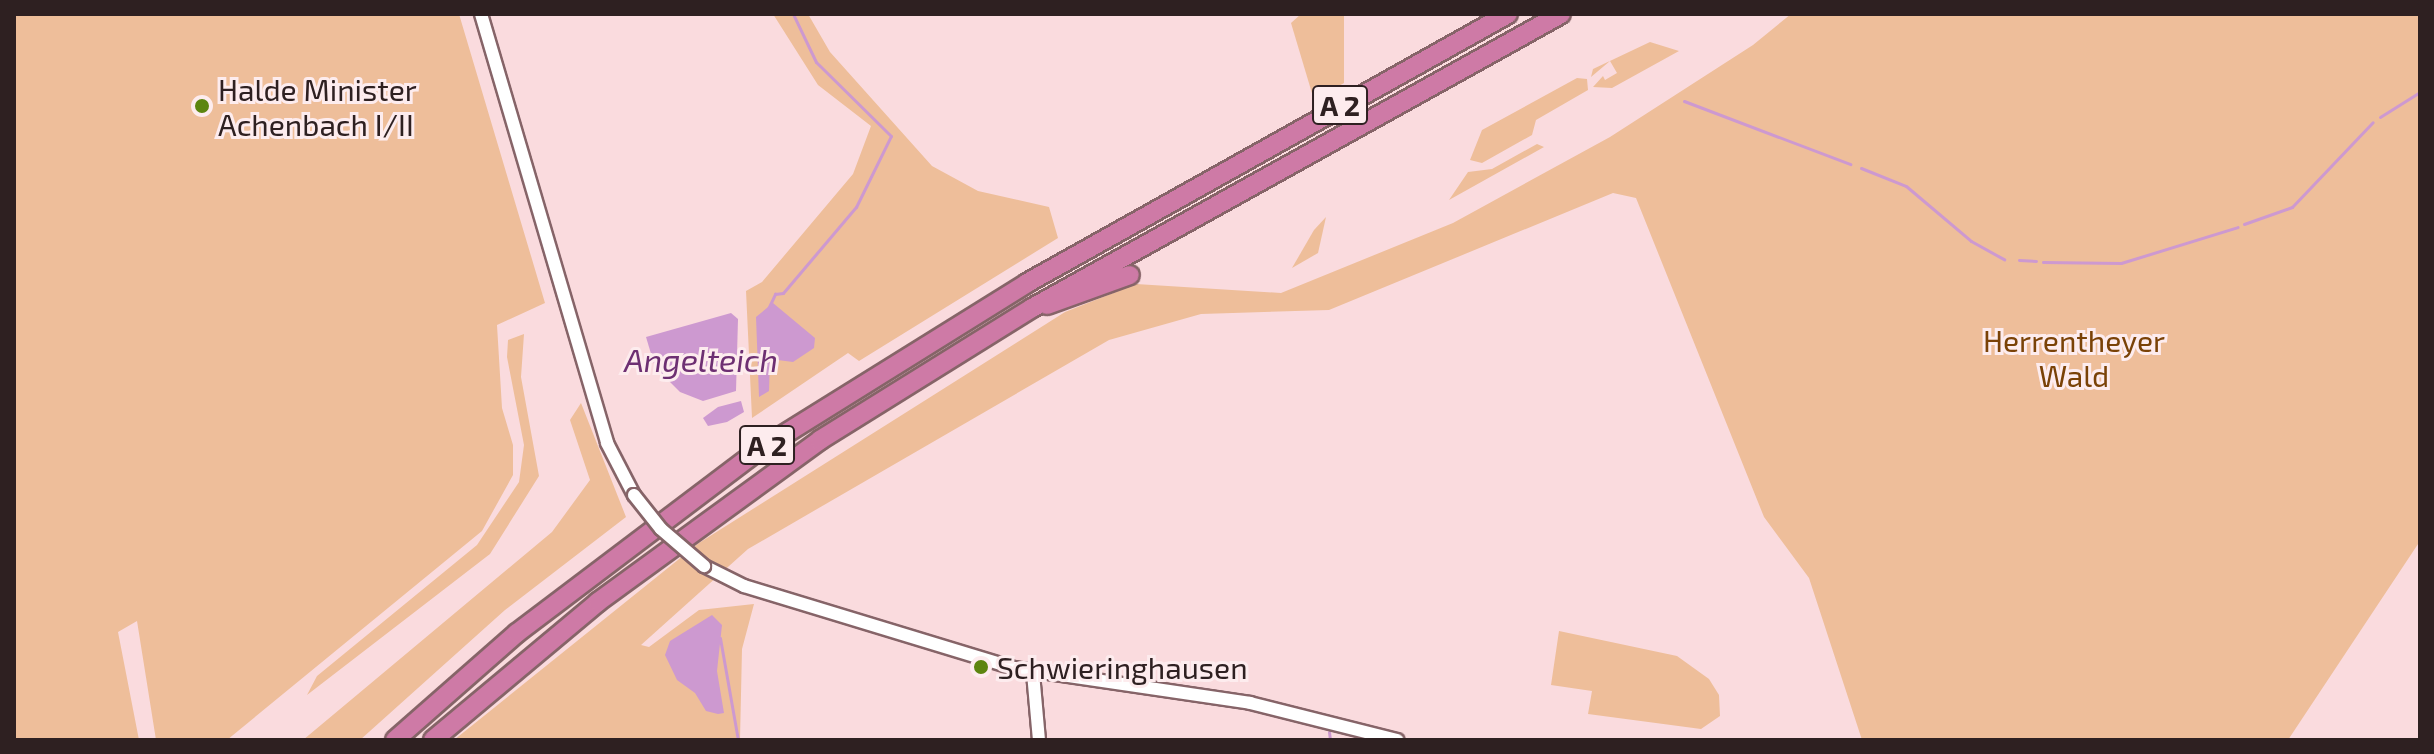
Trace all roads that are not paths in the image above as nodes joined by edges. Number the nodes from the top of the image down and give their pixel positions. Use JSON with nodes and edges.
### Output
{"nodes":[{"id":1,"x":481,"y":14,"type":"edge"},
{"id":2,"x":1508,"y":14,"type":"edge"},
{"id":3,"x":1561,"y":14,"type":"edge"},
{"id":4,"x":1130,"y":275,"type":"dead end"},
{"id":5,"x":1032,"y":308,"type":"junction"},
{"id":6,"x":1033,"y":673,"type":"junction"},
{"id":7,"x":395,"y":740,"type":"edge"},
{"id":8,"x":433,"y":740,"type":"edge"},
{"id":9,"x":1039,"y":740,"type":"edge"},
{"id":10,"x":1397,"y":740,"type":"edge"}],
"edges":[{"from":1,"to":6,"type":"street","bridge":true},
{"from":2,"to":7,"type":"highway","number":"A 2"},
{"from":3,"to":5,"type":"highway","number":"A 2"},
{"from":4,"to":5,"type":"highway"},
{"from":5,"to":8,"type":"highway","number":"A 2"},
{"from":6,"to":9,"type":"street"},
{"from":6,"to":10,"type":"street"}]}
